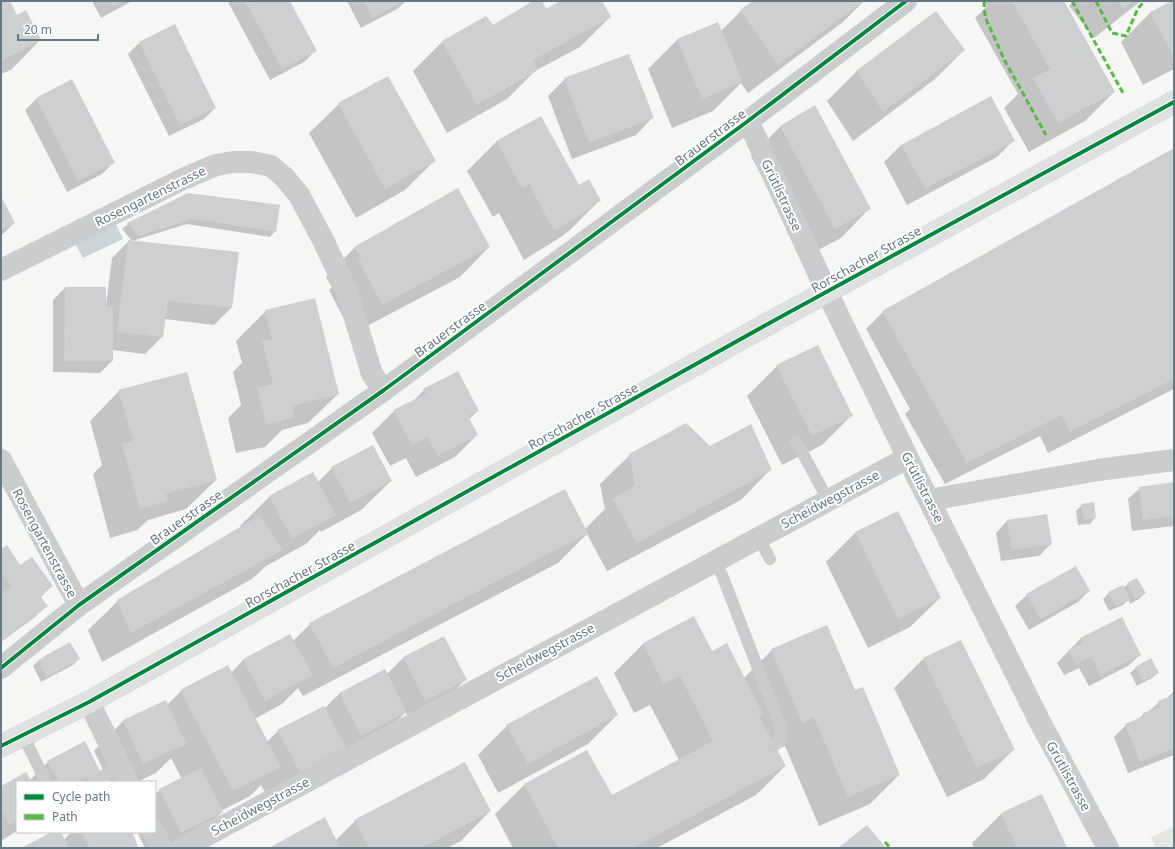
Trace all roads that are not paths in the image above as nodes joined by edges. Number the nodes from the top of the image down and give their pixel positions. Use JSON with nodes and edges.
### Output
{"nodes":[{"id":1,"x":904,"y":2,"type":"edge"},
{"id":2,"x":1174,"y":102,"type":"edge"},
{"id":3,"x":748,"y":121,"type":"junction"},
{"id":4,"x":1,"y":270,"type":"edge"},
{"id":5,"x":827,"y":292,"type":"junction"},
{"id":6,"x":384,"y":390,"type":"junction"},
{"id":7,"x":796,"y":441,"type":"dead end"},
{"id":8,"x":907,"y":458,"type":"junction"},
{"id":9,"x":1,"y":460,"type":"edge"},
{"id":10,"x":1174,"y":460,"type":"edge"},
{"id":11,"x":828,"y":500,"type":"junction"},
{"id":12,"x":929,"y":500,"type":"junction"},
{"id":13,"x":759,"y":538,"type":"junction"},
{"id":14,"x":770,"y":559,"type":"dead end"},
{"id":15,"x":715,"y":561,"type":"junction"},
{"id":16,"x":79,"y":605,"type":"junction"},
{"id":17,"x":1,"y":668,"type":"edge"},
{"id":18,"x":89,"y":702,"type":"junction"},
{"id":19,"x":24,"y":735,"type":"junction"},
{"id":20,"x":775,"y":745,"type":"dead end"},
{"id":21,"x":1,"y":746,"type":"edge"},
{"id":22,"x":124,"y":774,"type":"edge"},
{"id":23,"x":46,"y":781,"type":"edge"},
{"id":24,"x":96,"y":781,"type":"edge"},
{"id":25,"x":154,"y":833,"type":"edge"},
{"id":26,"x":162,"y":848,"type":"edge"},
{"id":27,"x":183,"y":848,"type":"edge"},
{"id":28,"x":1108,"y":848,"type":"edge"}],
"edges":[{"from":1,"to":3,"type":"street","name":"Brauerstrasse"},
{"from":2,"to":5,"type":"main road","name":"Rorschacher Strasse"},
{"from":3,"to":5,"type":"street","name":"Grütlistrasse"},
{"from":3,"to":6,"type":"street","name":"Brauerstrasse"},
{"from":4,"to":6,"type":"street","name":"Rosengartenstrasse"},
{"from":5,"to":8,"type":"street","name":"Grütlistrasse"},
{"from":5,"to":18,"type":"main road","name":"Rorschacher Strasse"},
{"from":6,"to":16,"type":"street","name":"Brauerstrasse"},
{"from":7,"to":11,"type":"lane"},
{"from":8,"to":11,"type":"street","name":"Scheidwegstrasse"},
{"from":8,"to":12,"type":"street","name":"Grütlistrasse"},
{"from":9,"to":16,"type":"street","name":"Rosengartenstrasse"},
{"from":10,"to":12,"type":"street"},
{"from":11,"to":13,"type":"street","name":"Scheidwegstrasse"},
{"from":12,"to":28,"type":"street","name":"Grütlistrasse"},
{"from":13,"to":14,"type":"lane"},
{"from":13,"to":15,"type":"street","name":"Scheidwegstrasse"},
{"from":15,"to":20,"type":"lane"},
{"from":15,"to":27,"type":"street","name":"Scheidwegstrasse"},
{"from":16,"to":17,"type":"street","name":"Brauerstrasse"},
{"from":18,"to":19,"type":"main road","name":"Rorschacher Strasse"},
{"from":18,"to":22,"type":"street"},
{"from":19,"to":21,"type":"main road","name":"Rorschacher Strasse"},
{"from":19,"to":23,"type":"lane"},
{"from":22,"to":24,"type":"lane"},
{"from":25,"to":26,"type":"street"}]}
